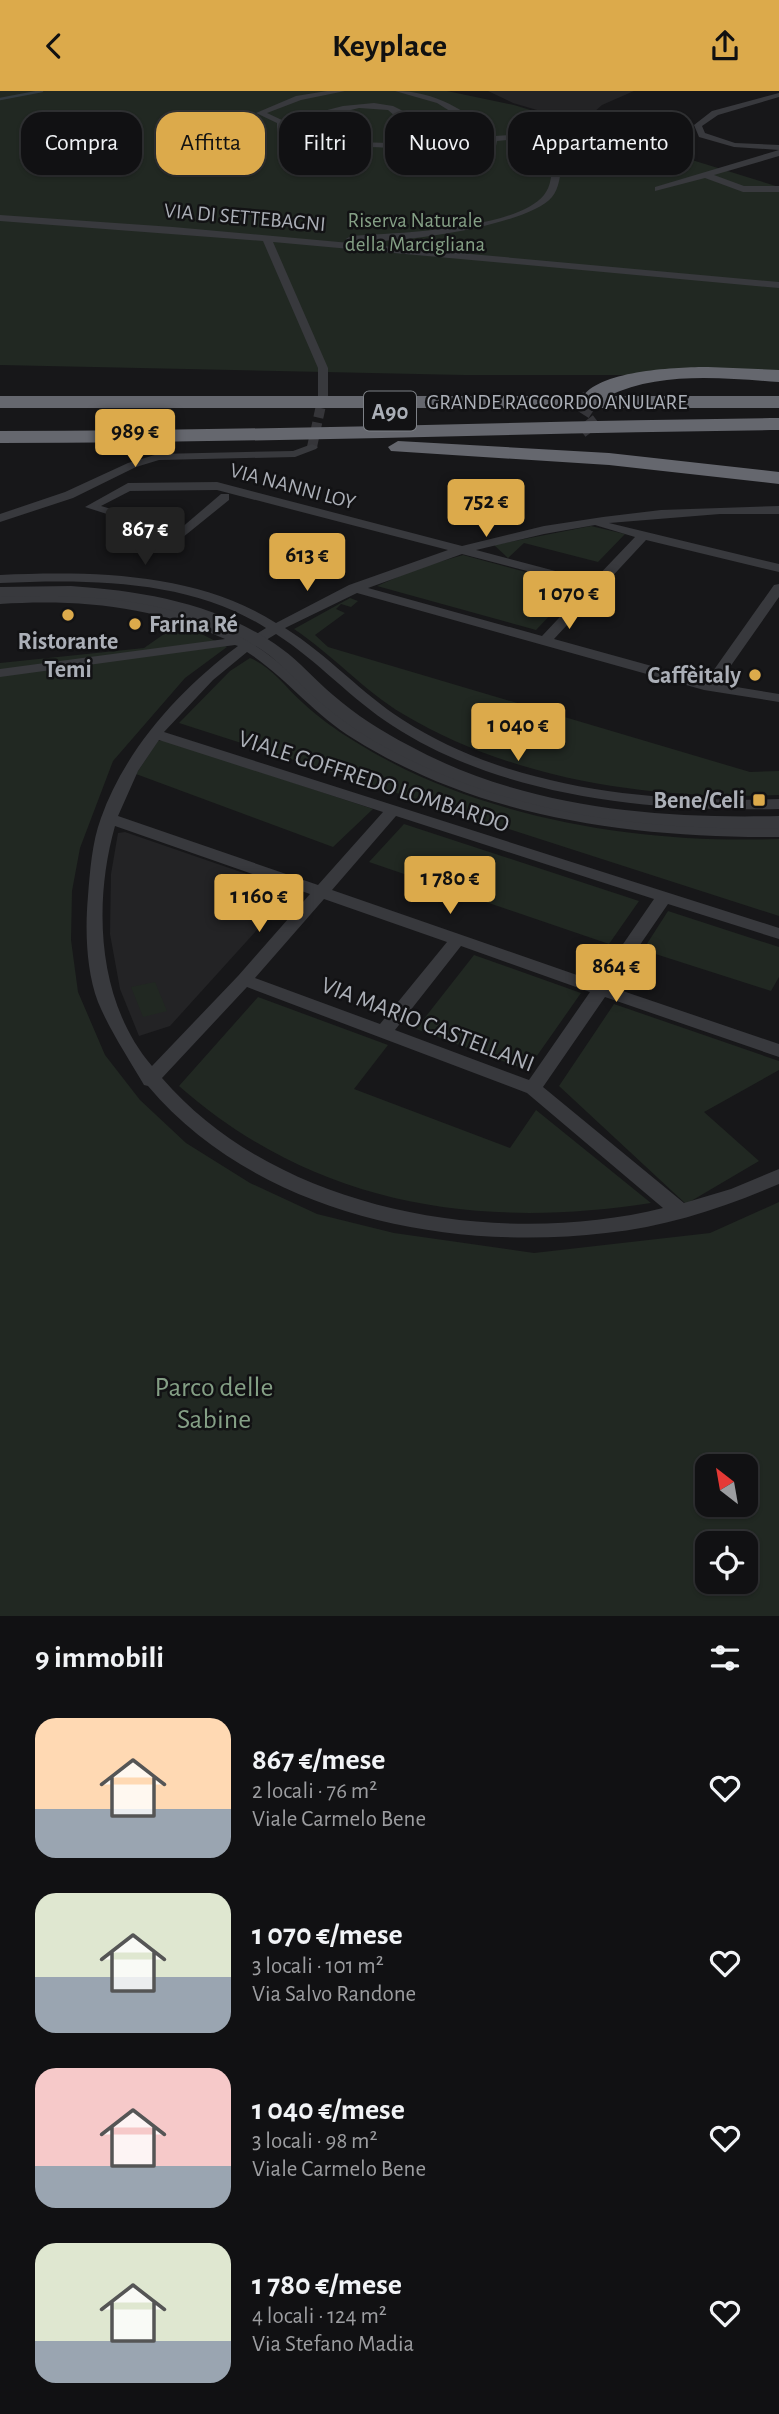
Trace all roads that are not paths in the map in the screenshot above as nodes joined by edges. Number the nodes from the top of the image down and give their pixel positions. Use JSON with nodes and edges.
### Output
{"nodes":[{"id":1,"x":341,"y":91,"type":"edge"},
{"id":2,"x":399,"y":91,"type":"edge"},
{"id":3,"x":779,"y":95,"type":"edge"},
{"id":4,"x":392,"y":109,"type":"dead end"},
{"id":5,"x":323,"y":112,"type":"edge"},
{"id":6,"x":461,"y":112,"type":"edge"},
{"id":7,"x":279,"y":123,"type":"edge"},
{"id":8,"x":279,"y":134,"type":"edge"},
{"id":9,"x":494,"y":139,"type":"edge"},
{"id":10,"x":277,"y":145,"type":"dead end"},
{"id":11,"x":779,"y":150,"type":"edge"},
{"id":12,"x":705,"y":175,"type":"junction"},
{"id":13,"x":658,"y":189,"type":"dead end"},
{"id":14,"x":779,"y":189,"type":"edge"},
{"id":15,"x":0,"y":218,"type":"edge"},
{"id":16,"x":267,"y":239,"type":"junction"},
{"id":17,"x":355,"y":242,"type":"junction"},
{"id":18,"x":779,"y":285,"type":"edge"},
{"id":19,"x":779,"y":376,"type":"edge"},
{"id":20,"x":323,"y":397,"type":"tunnel mouth"},
{"id":21,"x":591,"y":397,"type":"dead end"},
{"id":22,"x":0,"y":402,"type":"edge"},
{"id":23,"x":779,"y":402,"type":"edge"},
{"id":24,"x":0,"y":411,"type":"edge"},
{"id":25,"x":779,"y":411,"type":"edge"},
{"id":26,"x":0,"y":420,"type":"edge"},
{"id":27,"x":779,"y":422,"type":"edge"},
{"id":28,"x":593,"y":431,"type":"dead end"},
{"id":29,"x":0,"y":437,"type":"edge"},
{"id":30,"x":146,"y":437,"type":"junction"},
{"id":31,"x":312,"y":447,"type":"dead end"},
{"id":32,"x":513,"y":453,"type":"junction"},
{"id":33,"x":779,"y":478,"type":"edge"},
{"id":34,"x":779,"y":484,"type":"edge"},
{"id":35,"x":225,"y":497,"type":"dead end"},
{"id":36,"x":779,"y":510,"type":"edge"},
{"id":37,"x":632,"y":517,"type":"junction"},
{"id":38,"x":0,"y":518,"type":"edge"},
{"id":39,"x":590,"y":523,"type":"junction"},
{"id":40,"x":389,"y":531,"type":"junction"},
{"id":41,"x":644,"y":534,"type":"junction"},
{"id":42,"x":483,"y":543,"type":"junction"},
{"id":43,"x":461,"y":550,"type":"junction"},
{"id":44,"x":428,"y":560,"type":"junction"},
{"id":45,"x":502,"y":561,"type":"junction"},
{"id":46,"x":779,"y":568,"type":"edge"},
{"id":47,"x":0,"y":579,"type":"edge"},
{"id":48,"x":0,"y":586,"type":"edge"},
{"id":49,"x":598,"y":586,"type":"junction"},
{"id":50,"x":779,"y":588,"type":"edge"},
{"id":51,"x":354,"y":589,"type":"junction"},
{"id":52,"x":0,"y":592,"type":"edge"},
{"id":53,"x":136,"y":594,"type":"junction"},
{"id":54,"x":0,"y":600,"type":"edge"},
{"id":55,"x":255,"y":638,"type":"junction"},
{"id":56,"x":544,"y":642,"type":"junction"},
{"id":57,"x":0,"y":673,"type":"edge"},
{"id":58,"x":709,"y":687,"type":"junction"},
{"id":59,"x":779,"y":698,"type":"edge"},
{"id":60,"x":359,"y":710,"type":"junction"},
{"id":61,"x":326,"y":714,"type":"junction"},
{"id":62,"x":155,"y":734,"type":"junction"},
{"id":63,"x":779,"y":804,"type":"edge"},
{"id":64,"x":392,"y":811,"type":"junction"},
{"id":65,"x":779,"y":812,"type":"edge"},
{"id":66,"x":683,"y":816,"type":"junction"},
{"id":67,"x":108,"y":818,"type":"junction"},
{"id":68,"x":779,"y":822,"type":"edge"},
{"id":69,"x":779,"y":832,"type":"edge"},
{"id":70,"x":320,"y":890,"type":"junction"},
{"id":71,"x":664,"y":897,"type":"junction"},
{"id":72,"x":779,"y":934,"type":"edge"},
{"id":73,"x":458,"y":939,"type":"junction"},
{"id":74,"x":244,"y":980,"type":"junction"},
{"id":75,"x":603,"y":989,"type":"junction"},
{"id":76,"x":384,"y":1032,"type":"junction"},
{"id":77,"x":779,"y":1051,"type":"edge"},
{"id":78,"x":150,"y":1080,"type":"junction"},
{"id":79,"x":533,"y":1088,"type":"junction"},
{"id":80,"x":779,"y":1176,"type":"edge"},
{"id":81,"x":681,"y":1212,"type":"junction"}],
"edges":[{"from":1,"to":7,"type":"street"},
{"from":2,"to":6,"type":"street"},
{"from":3,"to":11,"type":"street"},
{"from":4,"to":5,"type":"street"},
{"from":8,"to":10,"type":"street"},
{"from":9,"to":17,"type":"street"},
{"from":11,"to":12,"type":"street"},
{"from":12,"to":13,"type":"street"},
{"from":12,"to":14,"type":"street"},
{"from":15,"to":16,"type":"street","name":"VIA DI SETTEBAGNI"},
{"from":16,"to":17,"type":"street","name":"VIA DI SETTEBAGNI"},
{"from":16,"to":20,"type":"street"},
{"from":17,"to":18,"type":"street","name":"VIA DI SETTEBAGNI"},
{"from":19,"to":21,"type":"highway"},
{"from":22,"to":23,"type":"highway","name":"GRANDE RACCORDO ANULARE"},
{"from":24,"to":25,"type":"highway","name":"GRANDE RACCORDO ANULARE","number":"A90"},
{"from":26,"to":27,"type":"highway","name":"GRANDE RACCORDO ANULARE","number":"A90"},
{"from":27,"to":30,"type":"highway"},
{"from":28,"to":33,"type":"highway"},
{"from":29,"to":30,"type":"highway"},
{"from":30,"to":32,"type":"highway"},
{"from":31,"to":38,"type":"street"},
{"from":32,"to":33,"type":"highway"},
{"from":32,"to":34,"type":"highway"},
{"from":35,"to":40,"type":"street","name":"VIA NANNI LOY"},
{"from":36,"to":37,"type":"street"},
{"from":37,"to":39,"type":"street"},
{"from":37,"to":41,"type":"street"},
{"from":39,"to":41,"type":"street"},
{"from":39,"to":42,"type":"street"},
{"from":40,"to":43,"type":"street","name":"VIA NANNI LOY"},
{"from":40,"to":44,"type":"street","name":"VIA NANNI LOY"},
{"from":41,"to":46,"type":"street"},
{"from":41,"to":49,"type":"street"},
{"from":42,"to":43,"type":"street"},
{"from":42,"to":45,"type":"street"},
{"from":43,"to":44,"type":"street"},
{"from":43,"to":45,"type":"street","name":"VIA NANNI LOY"},
{"from":44,"to":51,"type":"street"},
{"from":45,"to":49,"type":"street","name":"VIA NANNI LOY"},
{"from":47,"to":53,"type":"street"},
{"from":48,"to":53,"type":"street"},
{"from":49,"to":56,"type":"street"},
{"from":50,"to":58,"type":"street"},
{"from":51,"to":55,"type":"street"},
{"from":51,"to":56,"type":"street"},
{"from":52,"to":53,"type":"street"},
{"from":53,"to":54,"type":"street"},
{"from":53,"to":55,"type":"street"},
{"from":55,"to":57,"type":"street"},
{"from":55,"to":60,"type":"street"},
{"from":55,"to":61,"type":"street"},
{"from":55,"to":62,"type":"street"},
{"from":56,"to":58,"type":"street"},
{"from":58,"to":59,"type":"street"},
{"from":60,"to":61,"type":"street"},
{"from":60,"to":66,"type":"street"},
{"from":61,"to":66,"type":"street"},
{"from":62,"to":64,"type":"street","name":"VIALE GOFFREDO LOMBARDO"},
{"from":62,"to":67,"type":"street"},
{"from":63,"to":66,"type":"street"},
{"from":64,"to":70,"type":"street"},
{"from":64,"to":71,"type":"street","name":"VIALE GOFFREDO LOMBARDO"},
{"from":65,"to":66,"type":"street"},
{"from":66,"to":68,"type":"street"},
{"from":66,"to":69,"type":"street"},
{"from":67,"to":70,"type":"street"},
{"from":67,"to":78,"type":"street"},
{"from":70,"to":73,"type":"street"},
{"from":70,"to":74,"type":"street"},
{"from":71,"to":72,"type":"street","name":"VIALE GOFFREDO LOMBARDO"},
{"from":71,"to":75,"type":"street"},
{"from":73,"to":75,"type":"street"},
{"from":73,"to":76,"type":"street"},
{"from":74,"to":76,"type":"street","name":"VIA MARIO CASTELLANI"},
{"from":74,"to":78,"type":"street"},
{"from":75,"to":77,"type":"street"},
{"from":75,"to":79,"type":"street"},
{"from":76,"to":79,"type":"street","name":"VIA MARIO CASTELLANI"},
{"from":78,"to":81,"type":"street"},
{"from":79,"to":81,"type":"street","name":"VIA MARIO CASTELLANI"},
{"from":80,"to":81,"type":"street"}]}
